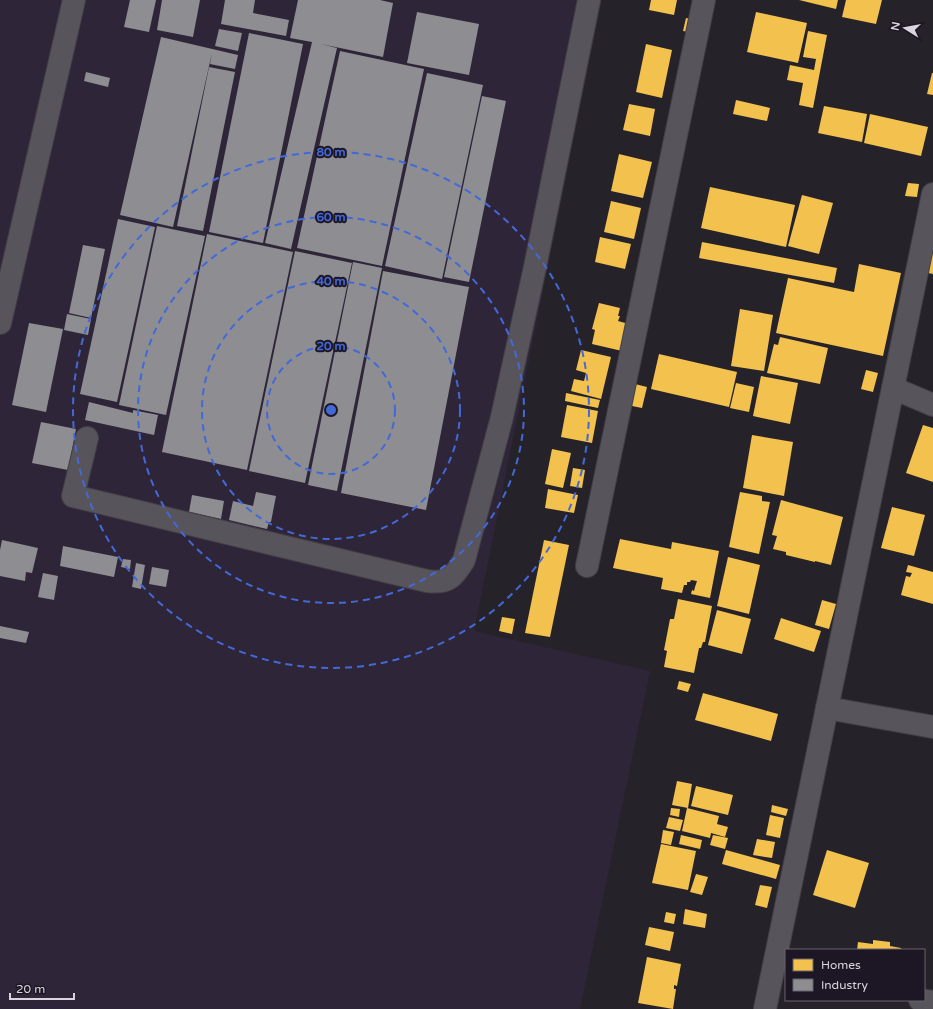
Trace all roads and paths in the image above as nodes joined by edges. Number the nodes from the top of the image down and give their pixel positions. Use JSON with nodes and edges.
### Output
{"nodes":[{"id":1,"x":74,"y":0,"type":"edge"},
{"id":2,"x":589,"y":0,"type":"edge"},
{"id":3,"x":704,"y":0,"type":"edge"},
{"id":4,"x":933,"y":194,"type":"edge"},
{"id":5,"x":0,"y":323,"type":"edge"},
{"id":6,"x":893,"y":388,"type":"junction"},
{"id":7,"x":933,"y":406,"type":"edge"},
{"id":8,"x":87,"y":438,"type":"dead end"},
{"id":9,"x":587,"y":566,"type":"dead end"},
{"id":10,"x":827,"y":708,"type":"junction"},
{"id":11,"x":933,"y":727,"type":"edge"},
{"id":12,"x":779,"y":973,"type":"edge"},
{"id":13,"x":765,"y":1009,"type":"edge"}],
"edges":[{"from":1,"to":5,"type":"street"},
{"from":2,"to":8,"type":"street"},
{"from":3,"to":9,"type":"street"},
{"from":4,"to":6,"type":"street"},
{"from":6,"to":7,"type":"street"},
{"from":6,"to":10,"type":"street"},
{"from":10,"to":11,"type":"street"},
{"from":10,"to":12,"type":"street"},
{"from":12,"to":13,"type":"street"}]}
